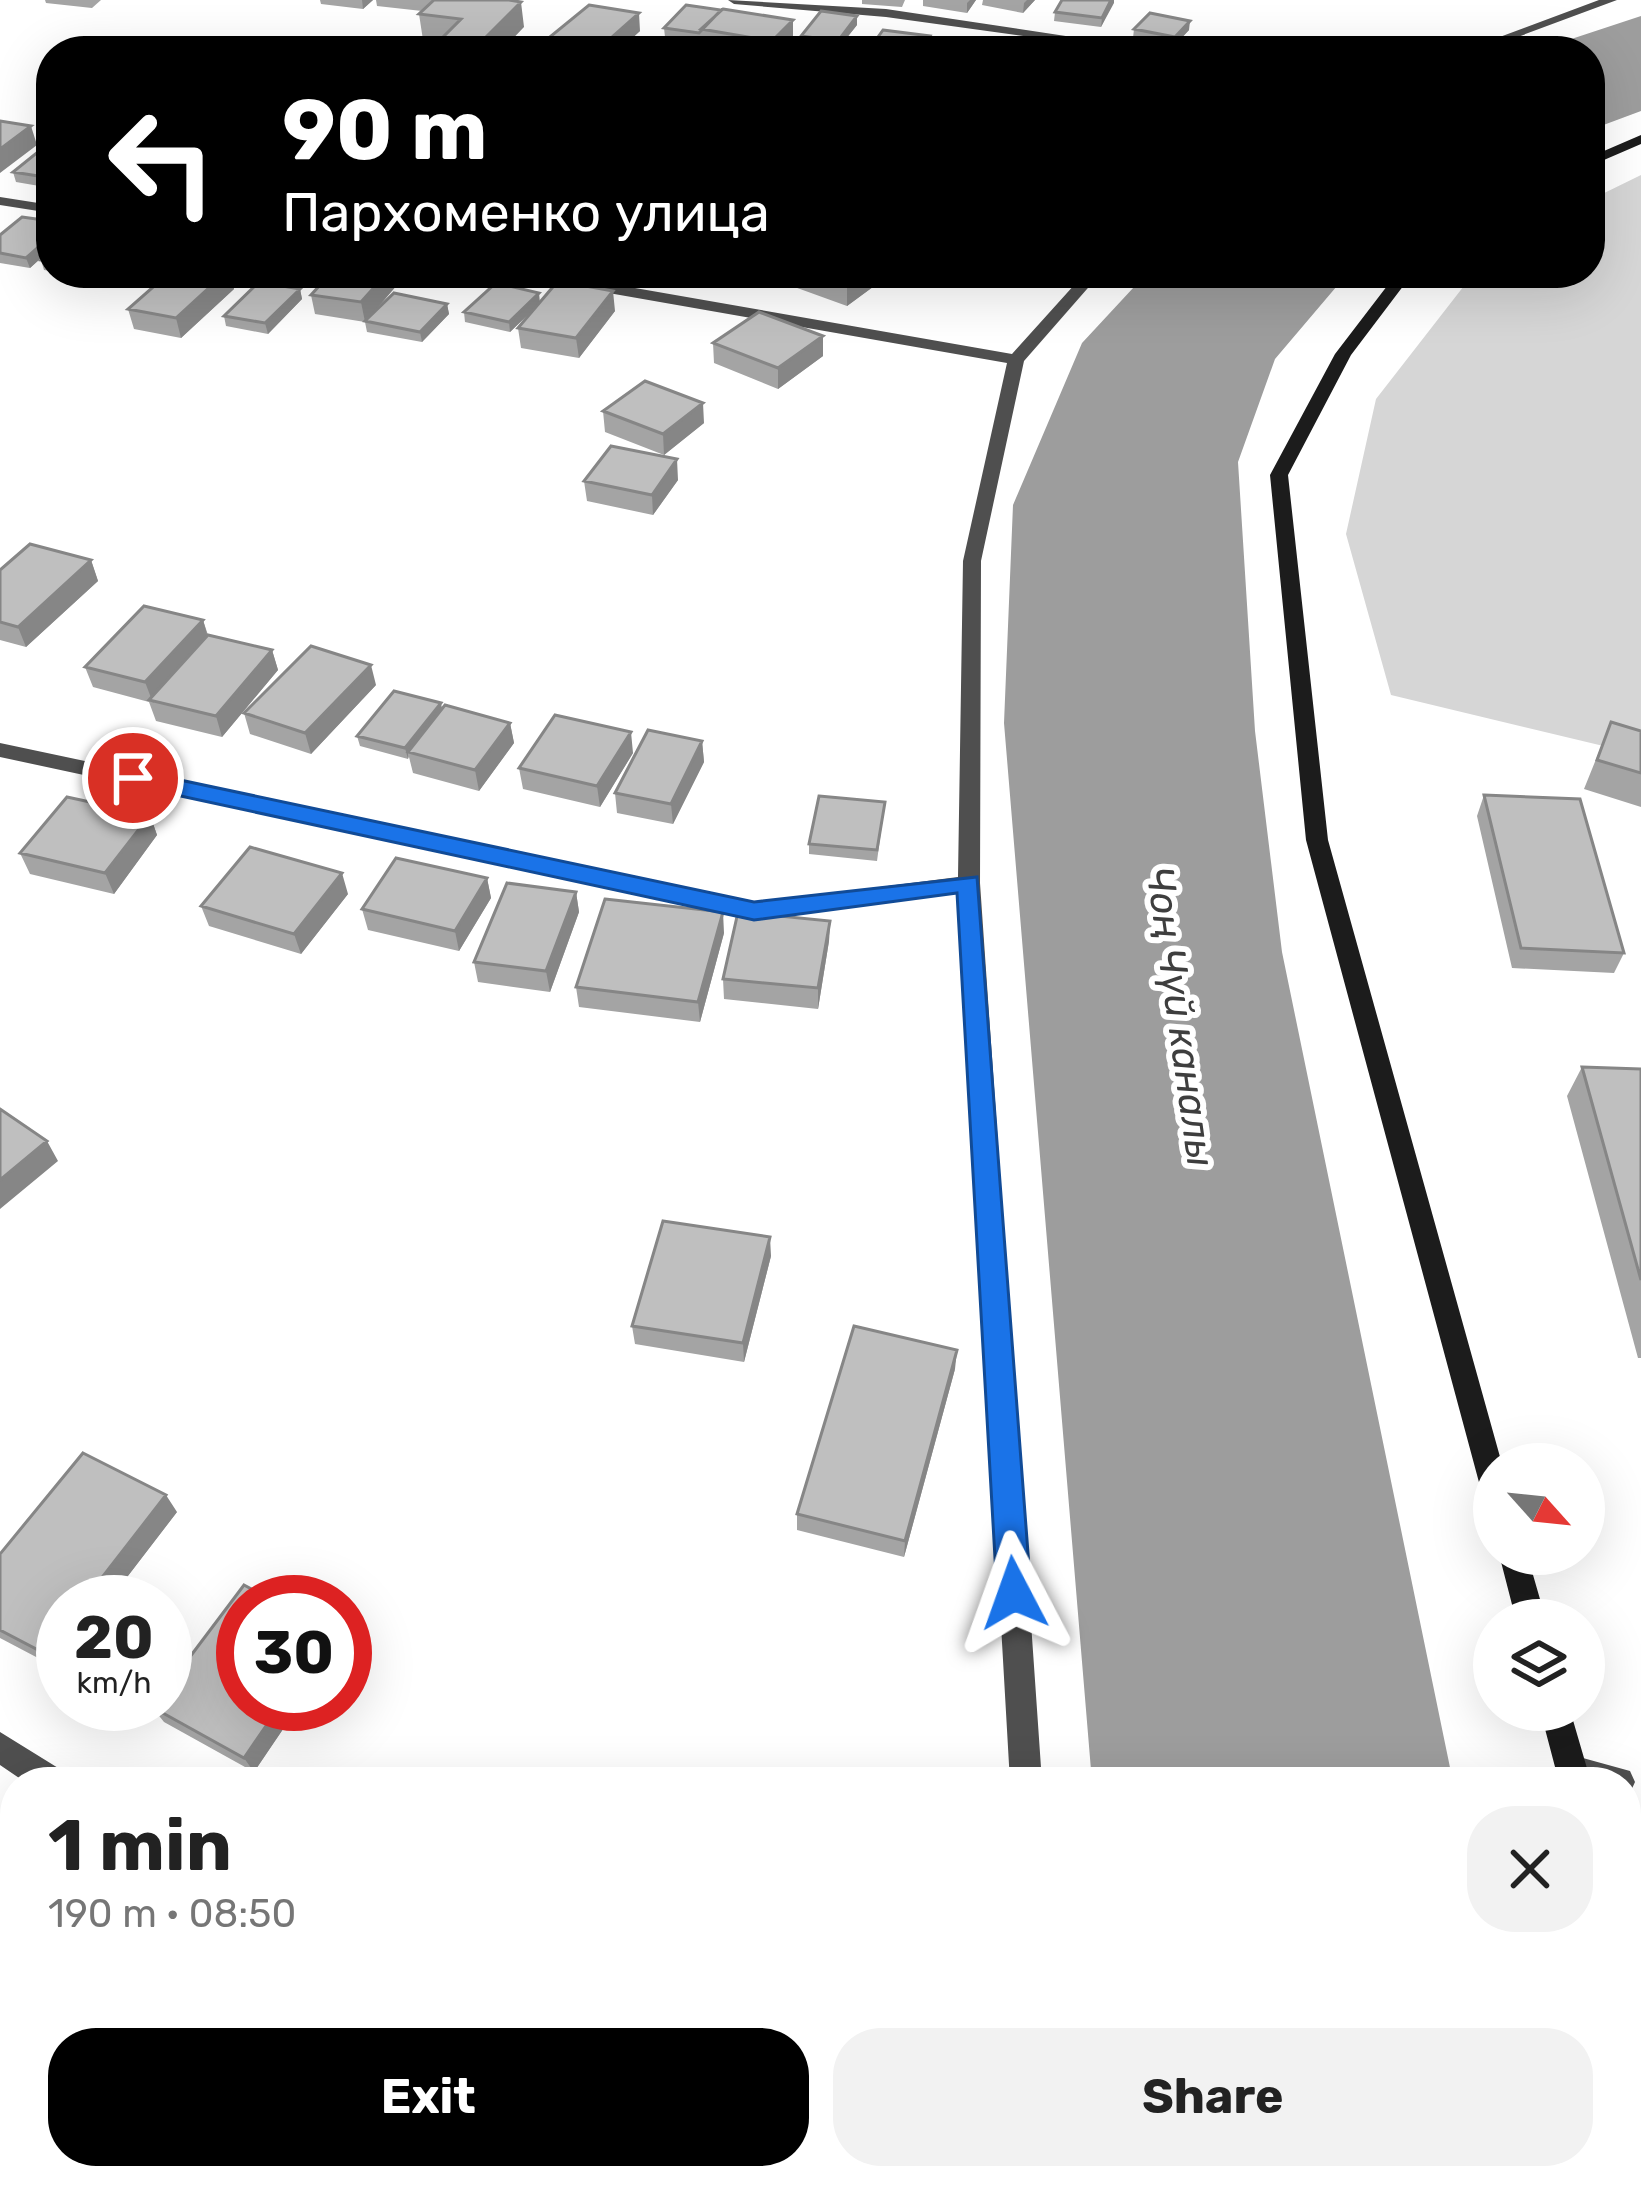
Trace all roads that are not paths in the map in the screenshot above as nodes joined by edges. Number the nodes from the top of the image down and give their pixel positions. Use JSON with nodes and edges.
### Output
{"nodes":[{"id":1,"x":734,"y":0,"type":"edge"},
{"id":2,"x":1611,"y":0,"type":"edge"},
{"id":3,"x":1051,"y":36,"type":"edge"},
{"id":4,"x":1510,"y":36,"type":"edge"},
{"id":5,"x":1641,"y":139,"type":"edge"},
{"id":6,"x":1605,"y":155,"type":"edge"},
{"id":7,"x":0,"y":201,"type":"edge"},
{"id":8,"x":36,"y":207,"type":"edge"},
{"id":9,"x":608,"y":288,"type":"edge"},
{"id":10,"x":1080,"y":288,"type":"edge"},
{"id":11,"x":1394,"y":288,"type":"edge"},
{"id":12,"x":1016,"y":360,"type":"junction"},
{"id":13,"x":0,"y":750,"type":"edge"},
{"id":14,"x":968,"y":883,"type":"junction"},
{"id":15,"x":1482,"y":1443,"type":"edge"},
{"id":16,"x":1561,"y":1731,"type":"edge"},
{"id":17,"x":0,"y":1747,"type":"edge"},
{"id":18,"x":30,"y":1767,"type":"edge"},
{"id":19,"x":1025,"y":1767,"type":"edge"},
{"id":20,"x":1571,"y":1767,"type":"edge"}],
"edges":[{"from":1,"to":3,"type":"street"},
{"from":2,"to":4,"type":"street"},
{"from":5,"to":6,"type":"street"},
{"from":7,"to":8,"type":"street"},
{"from":9,"to":12,"type":"street"},
{"from":10,"to":12,"type":"street"},
{"from":11,"to":15,"type":"street"},
{"from":12,"to":14,"type":"street"},
{"from":13,"to":14,"type":"street"},
{"from":14,"to":19,"type":"street"},
{"from":16,"to":20,"type":"street"},
{"from":17,"to":18,"type":"street"}]}
